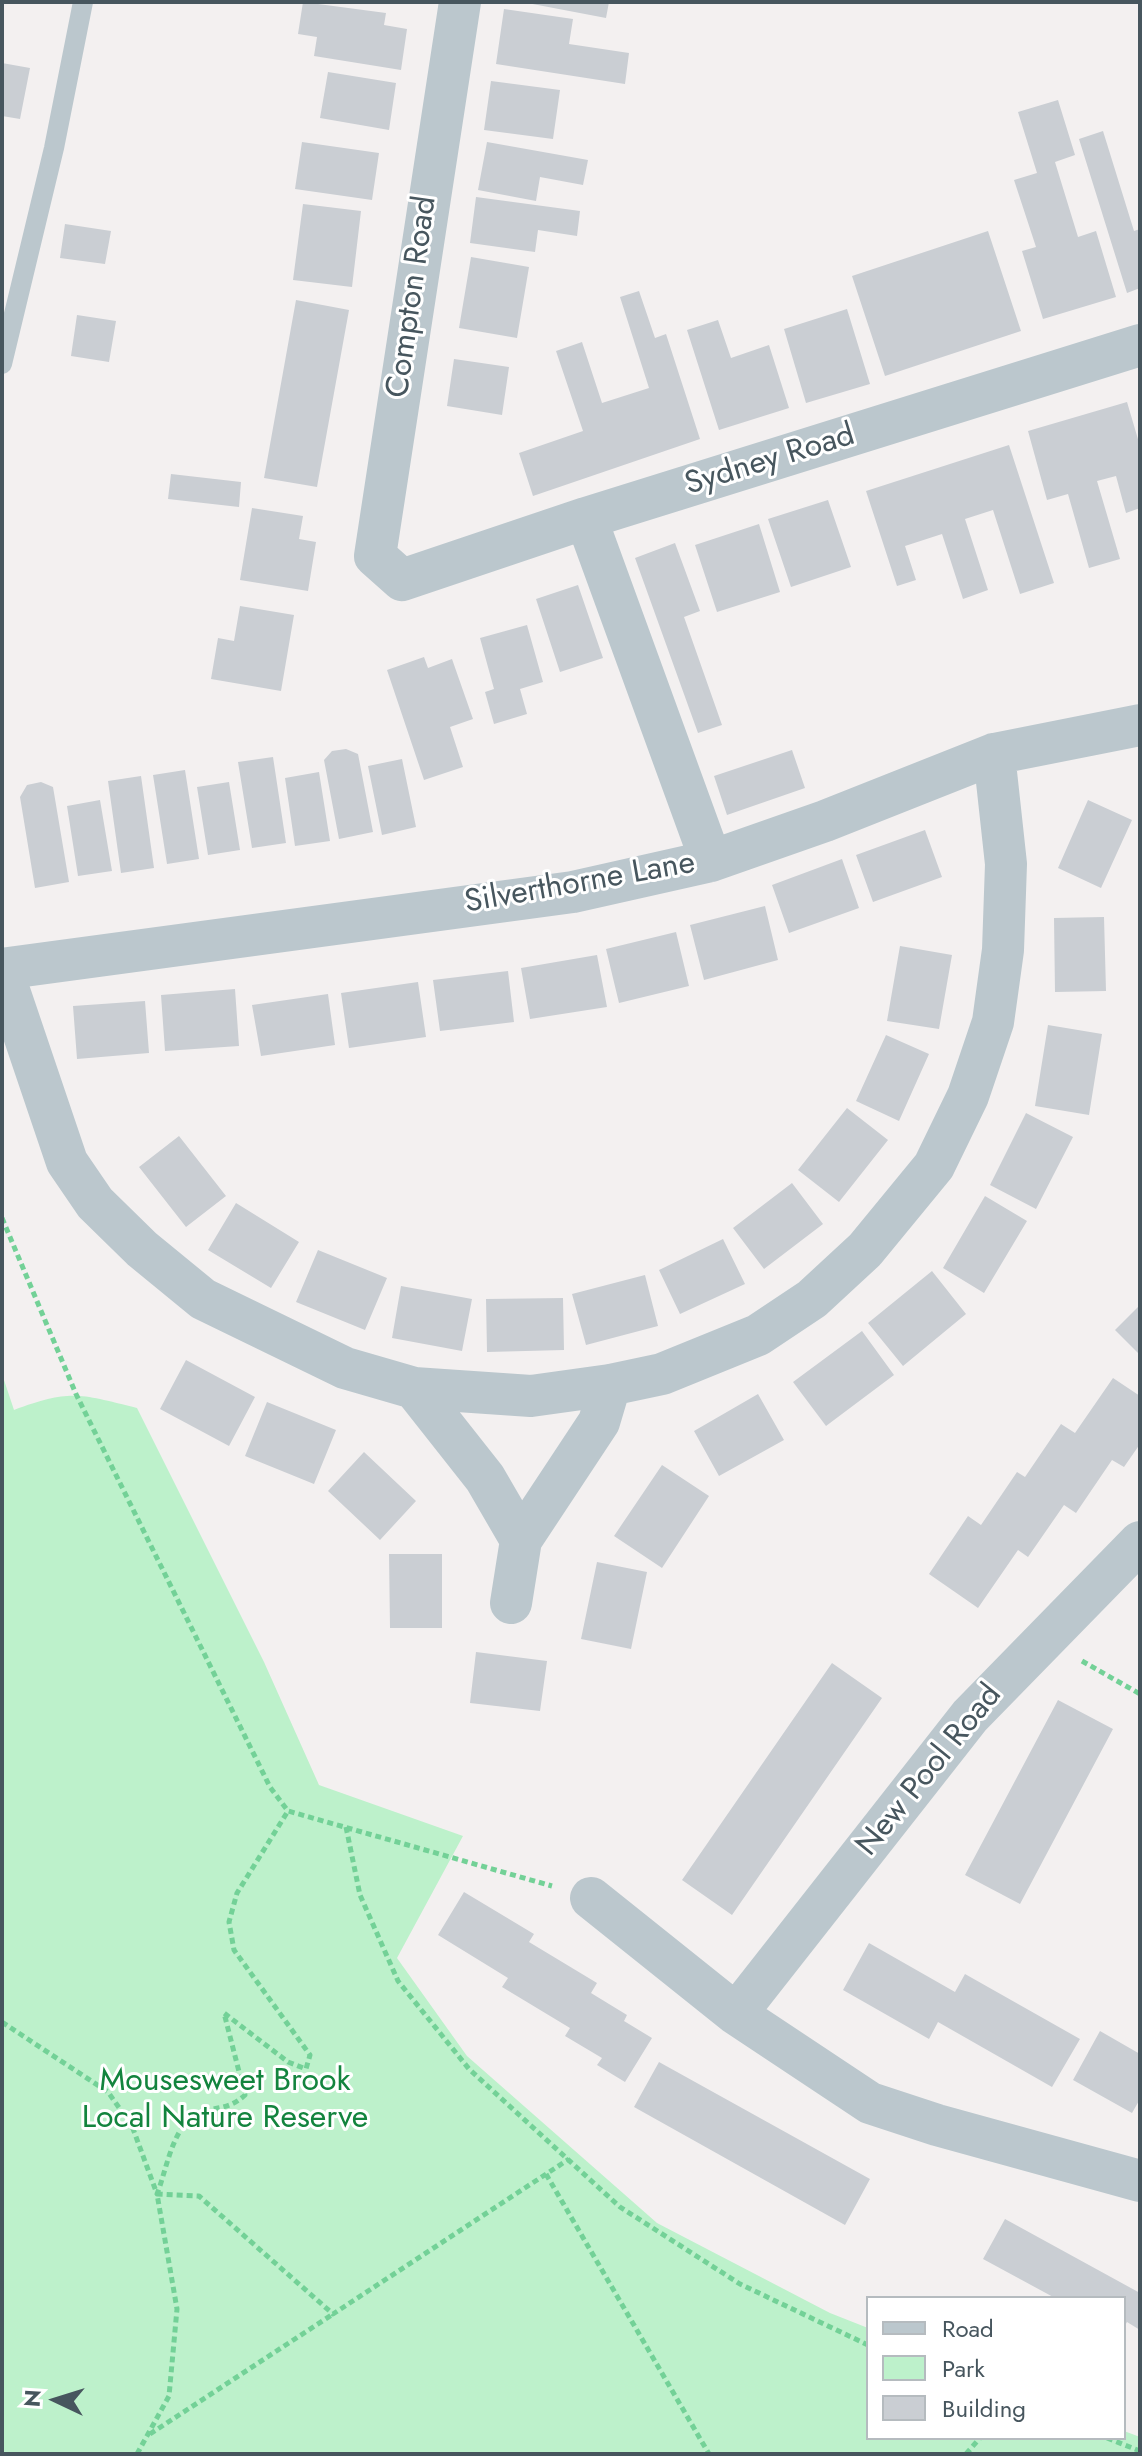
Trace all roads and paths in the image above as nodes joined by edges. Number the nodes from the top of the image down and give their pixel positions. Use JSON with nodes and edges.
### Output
{"nodes":[{"id":1,"x":83,"y":2,"type":"edge"},
{"id":2,"x":460,"y":2,"type":"edge"},
{"id":3,"x":1140,"y":345,"type":"edge"},
{"id":4,"x":2,"y":364,"type":"edge"},
{"id":5,"x":586,"y":518,"type":"junction"},
{"id":6,"x":402,"y":580,"type":"joint"},
{"id":7,"x":1140,"y":725,"type":"edge"},
{"id":8,"x":994,"y":754,"type":"junction"},
{"id":9,"x":711,"y":861,"type":"junction"},
{"id":10,"x":2,"y":970,"type":"edge"},
{"id":11,"x":2,"y":1218,"type":"edge"},
{"id":12,"x":610,"y":1385,"type":"junction"},
{"id":13,"x":414,"y":1388,"type":"junction"},
{"id":14,"x":521,"y":1540,"type":"junction"},
{"id":15,"x":1140,"y":1542,"type":"edge"},
{"id":16,"x":511,"y":1603,"type":"dead end"},
{"id":17,"x":1044,"y":1639,"type":"junction"},
{"id":18,"x":1140,"y":1694,"type":"edge"},
{"id":19,"x":288,"y":1811,"type":"junction"},
{"id":20,"x":346,"y":1827,"type":"junction"},
{"id":21,"x":591,"y":1898,"type":"joint"},
{"id":22,"x":736,"y":2014,"type":"junction"},
{"id":23,"x":2,"y":2022,"type":"edge"},
{"id":24,"x":569,"y":2159,"type":"junction"},
{"id":25,"x":546,"y":2174,"type":"junction"},
{"id":26,"x":1140,"y":2181,"type":"edge"},
{"id":27,"x":157,"y":2194,"type":"junction"},
{"id":28,"x":333,"y":2314,"type":"junction"},
{"id":29,"x":866,"y":2344,"type":"edge"},
{"id":30,"x":146,"y":2436,"type":"junction"},
{"id":31,"x":1112,"y":2440,"type":"edge"},
{"id":32,"x":1140,"y":2451,"type":"edge"},
{"id":33,"x":137,"y":2454,"type":"edge"},
{"id":34,"x":709,"y":2454,"type":"edge"}],
"edges":[{"from":1,"to":4,"type":"lane"},
{"from":2,"to":6,"type":"street","name":"Compton Road"},
{"from":3,"to":5,"type":"street","name":"Sydney Road"},
{"from":5,"to":6,"type":"street","name":"Sydney Road"},
{"from":5,"to":9,"type":"street"},
{"from":7,"to":8,"type":"street","name":"Silverthorne Lane"},
{"from":8,"to":9,"type":"street","name":"Silverthorne Lane"},
{"from":8,"to":12,"type":"street"},
{"from":9,"to":10,"type":"street","name":"Silverthorne Lane"},
{"from":10,"to":13,"type":"street"},
{"from":11,"to":19,"type":"path"},
{"from":12,"to":13,"type":"street"},
{"from":12,"to":14,"type":"street"},
{"from":13,"to":14,"type":"street"},
{"from":14,"to":16,"type":"street"},
{"from":15,"to":17,"type":"street","name":"New Pool Road"},
{"from":17,"to":18,"type":"path"},
{"from":17,"to":22,"type":"street","name":"New Pool Road"},
{"from":19,"to":20,"type":"path"},
{"from":19,"to":27,"type":"path"},
{"from":20,"to":21,"type":"path"},
{"from":20,"to":24,"type":"path"},
{"from":21,"to":22,"type":"street"},
{"from":22,"to":26,"type":"street"},
{"from":23,"to":27,"type":"path"},
{"from":24,"to":25,"type":"path"},
{"from":24,"to":29,"type":"path"},
{"from":25,"to":28,"type":"path"},
{"from":25,"to":34,"type":"path"},
{"from":27,"to":28,"type":"path"},
{"from":27,"to":30,"type":"path"},
{"from":28,"to":30,"type":"path"},
{"from":30,"to":33,"type":"path"},
{"from":31,"to":32,"type":"path"}]}
